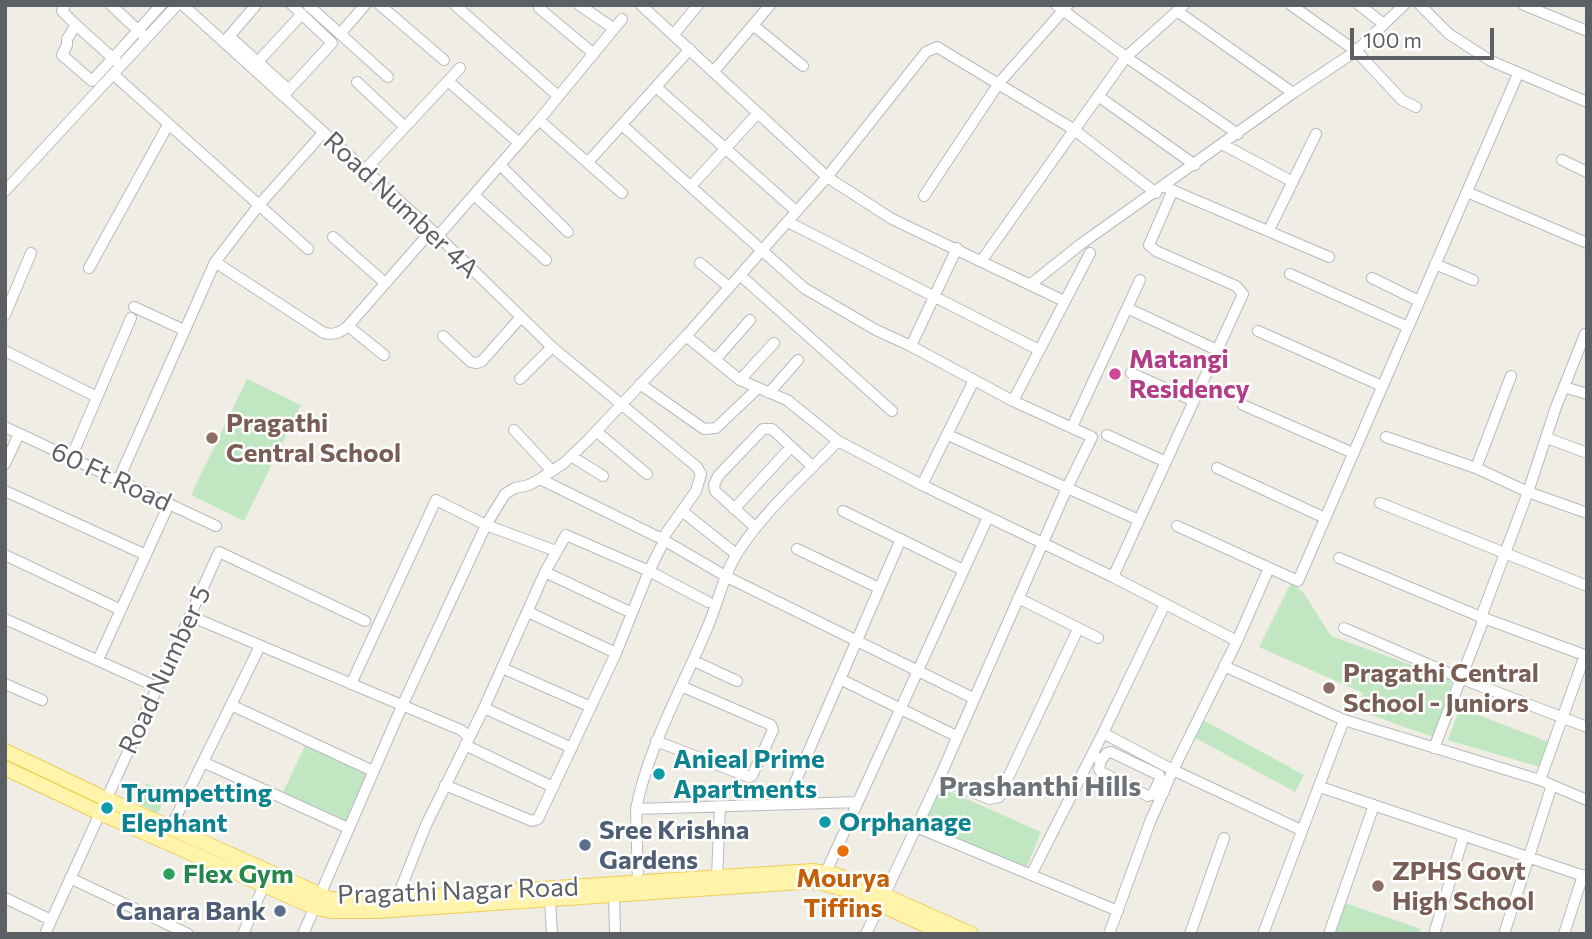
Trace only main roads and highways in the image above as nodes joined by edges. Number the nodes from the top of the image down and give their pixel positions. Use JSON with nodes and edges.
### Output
{"nodes":[{"id":1,"x":5,"y":751,"type":"edge"},
{"id":2,"x":5,"y":768,"type":"edge"},
{"id":3,"x":103,"y":806,"type":"junction"},
{"id":4,"x":317,"y":901,"type":"junction"},
{"id":5,"x":880,"y":901,"type":"junction"},
{"id":6,"x":944,"y":934,"type":"edge"},
{"id":7,"x":971,"y":934,"type":"edge"}],
"edges":[{"from":1,"to":3,"type":"main road","name":"Pragathi Nagar Road"},
{"from":2,"to":3,"type":"main road","name":"Pragathi Nagar Road"},
{"from":3,"to":4,"type":"main road","name":"Pragathi Nagar Road"},
{"from":3,"to":4,"type":"main road","name":"Pragathi Nagar Road"},
{"from":4,"to":5,"type":"main road","name":"Pragathi Nagar Road"},
{"from":4,"to":5,"type":"main road","name":"Pragathi Nagar Road"},
{"from":5,"to":6,"type":"main road","name":"Pragathi Nagar Road"},
{"from":5,"to":7,"type":"main road","name":"Pragathi Nagar Road"}]}
